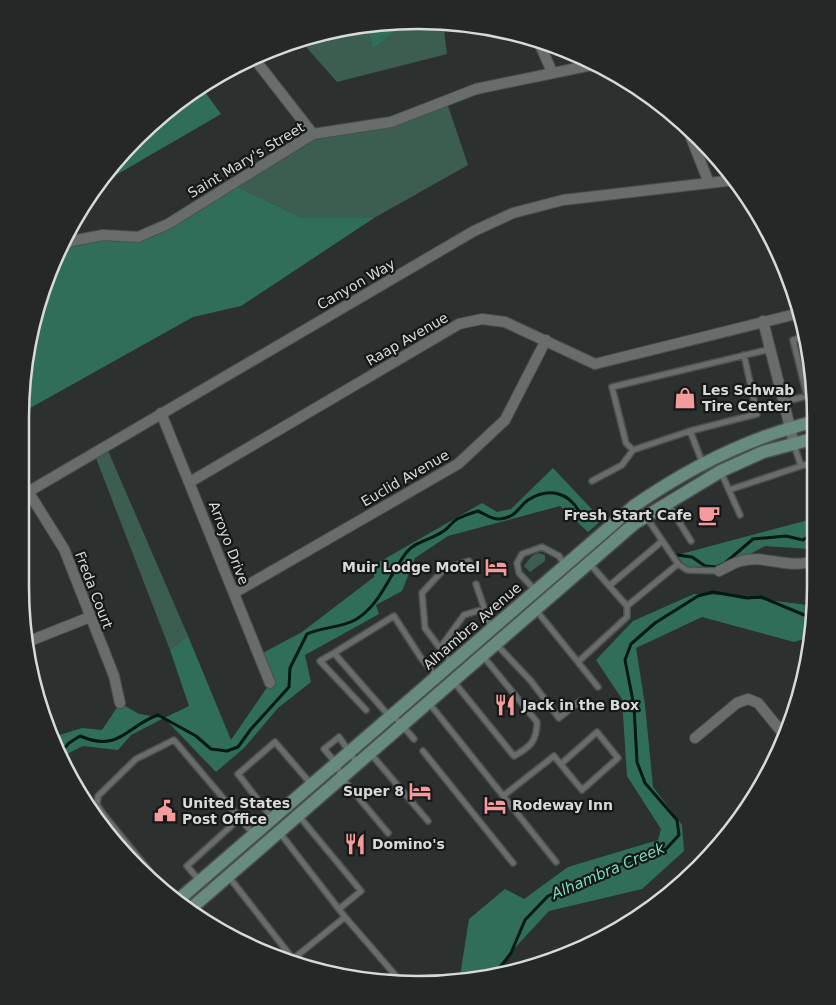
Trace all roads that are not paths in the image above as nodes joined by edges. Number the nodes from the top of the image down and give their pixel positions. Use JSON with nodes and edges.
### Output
{"nodes":[{"id":1,"x":542,"y":49,"type":"edge"},
{"id":2,"x":258,"y":63,"type":"edge"},
{"id":3,"x":584,"y":66,"type":"edge"},
{"id":4,"x":552,"y":72,"type":"junction"},
{"id":5,"x":313,"y":134,"type":"junction"},
{"id":6,"x":689,"y":139,"type":"edge"},
{"id":7,"x":727,"y":181,"type":"edge"},
{"id":8,"x":709,"y":183,"type":"junction"},
{"id":9,"x":71,"y":241,"type":"edge"},
{"id":10,"x":793,"y":314,"type":"edge"},
{"id":11,"x":763,"y":321,"type":"junction"},
{"id":12,"x":799,"y":338,"type":"edge"},
{"id":13,"x":546,"y":340,"type":"junction"},
{"id":14,"x":771,"y":349,"type":"junction"},
{"id":15,"x":744,"y":355,"type":"junction"},
{"id":16,"x":806,"y":392,"type":"edge"},
{"id":17,"x":806,"y":396,"type":"edge"},
{"id":18,"x":783,"y":402,"type":"junction"},
{"id":19,"x":161,"y":413,"type":"junction"},
{"id":20,"x":807,"y":423,"type":"edge"},
{"id":21,"x":789,"y":428,"type":"junction"},
{"id":22,"x":690,"y":431,"type":"junction"},
{"id":23,"x":807,"y":440,"type":"edge"},
{"id":24,"x":794,"y":443,"type":"junction"},
{"id":25,"x":633,"y":450,"type":"junction"},
{"id":26,"x":703,"y":464,"type":"junction"},
{"id":27,"x":807,"y":464,"type":"edge"},
{"id":28,"x":801,"y":466,"type":"junction"},
{"id":29,"x":721,"y":471,"type":"junction"},
{"id":30,"x":592,"y":481,"type":"dead end"},
{"id":31,"x":190,"y":482,"type":"junction"},
{"id":32,"x":729,"y":490,"type":"junction"},
{"id":33,"x":29,"y":493,"type":"edge"},
{"id":34,"x":29,"y":501,"type":"edge"},
{"id":35,"x":667,"y":502,"type":"junction"},
{"id":36,"x":645,"y":515,"type":"junction"},
{"id":37,"x":740,"y":515,"type":"dead end"},
{"id":38,"x":691,"y":541,"type":"dead end"},
{"id":39,"x":661,"y":542,"type":"junction"},
{"id":40,"x":589,"y":563,"type":"junction"},
{"id":41,"x":678,"y":564,"type":"junction"},
{"id":42,"x":807,"y":564,"type":"edge"},
{"id":43,"x":566,"y":565,"type":"junction"},
{"id":44,"x":471,"y":569,"type":"dead end"},
{"id":45,"x":719,"y":571,"type":"joint"},
{"id":46,"x":476,"y":584,"type":"dead end"},
{"id":47,"x":609,"y":586,"type":"junction"},
{"id":48,"x":536,"y":591,"type":"junction"},
{"id":49,"x":234,"y":593,"type":"junction"},
{"id":50,"x":627,"y":606,"type":"junction"},
{"id":51,"x":484,"y":609,"type":"junction"},
{"id":52,"x":536,"y":610,"type":"junction"},
{"id":53,"x":90,"y":617,"type":"junction"},
{"id":54,"x":492,"y":629,"type":"junction"},
{"id":55,"x":32,"y":640,"type":"edge"},
{"id":56,"x":496,"y":644,"type":"junction"},
{"id":57,"x":440,"y":648,"type":"junction"},
{"id":58,"x":334,"y":652,"type":"junction"},
{"id":59,"x":483,"y":656,"type":"junction"},
{"id":60,"x":578,"y":662,"type":"junction"},
{"id":61,"x":451,"y":664,"type":"junction"},
{"id":62,"x":436,"y":677,"type":"junction"},
{"id":63,"x":454,"y":682,"type":"junction"},
{"id":64,"x":270,"y":683,"type":"dead end"},
{"id":65,"x":598,"y":687,"type":"dead end"},
{"id":66,"x":580,"y":701,"type":"dead end"},
{"id":67,"x":120,"y":703,"type":"dead end"},
{"id":68,"x":429,"y":703,"type":"junction"},
{"id":69,"x":366,"y":710,"type":"dead end"},
{"id":70,"x":391,"y":716,"type":"junction"},
{"id":71,"x":402,"y":726,"type":"junction"},
{"id":72,"x":780,"y":730,"type":"edge"},
{"id":73,"x":695,"y":738,"type":"dead end"},
{"id":74,"x":414,"y":739,"type":"dead end"},
{"id":75,"x":423,"y":751,"type":"dead end"},
{"id":76,"x":350,"y":752,"type":"junction"},
{"id":77,"x":371,"y":753,"type":"junction"},
{"id":78,"x":336,"y":764,"type":"junction"},
{"id":79,"x":359,"y":764,"type":"junction"},
{"id":80,"x":561,"y":764,"type":"junction"},
{"id":81,"x":342,"y":778,"type":"junction"},
{"id":82,"x":312,"y":784,"type":"junction"},
{"id":83,"x":504,"y":796,"type":"junction"},
{"id":84,"x":299,"y":815,"type":"junction"},
{"id":85,"x":240,"y":818,"type":"junction"},
{"id":86,"x":273,"y":818,"type":"junction"},
{"id":87,"x":428,"y":821,"type":"dead end"},
{"id":88,"x":279,"y":832,"type":"junction"},
{"id":89,"x":388,"y":833,"type":"dead end"},
{"id":90,"x":254,"y":835,"type":"junction"},
{"id":91,"x":139,"y":858,"type":"edge"},
{"id":92,"x":556,"y":862,"type":"dead end"},
{"id":93,"x":513,"y":863,"type":"dead end"},
{"id":94,"x":228,"y":876,"type":"junction"},
{"id":95,"x":200,"y":881,"type":"junction"},
{"id":96,"x":182,"y":896,"type":"edge"},
{"id":97,"x":194,"y":905,"type":"edge"},
{"id":98,"x":339,"y":909,"type":"junction"},
{"id":99,"x":345,"y":917,"type":"junction"},
{"id":100,"x":290,"y":955,"type":"edge"},
{"id":101,"x":296,"y":957,"type":"edge"},
{"id":102,"x":395,"y":975,"type":"edge"}],
"edges":[{"from":1,"to":4,"type":"street"},
{"from":2,"to":5,"type":"street"},
{"from":3,"to":4,"type":"street","name":"Saint Mary's Street"},
{"from":4,"to":5,"type":"street","name":"Saint Mary's Street"},
{"from":5,"to":9,"type":"street","name":"Saint Mary's Street"},
{"from":6,"to":8,"type":"street"},
{"from":7,"to":8,"type":"street","name":"Canyon Way"},
{"from":8,"to":19,"type":"street","name":"Canyon Way"},
{"from":10,"to":11,"type":"street","name":"Raap Avenue"},
{"from":11,"to":13,"type":"street","name":"Raap Avenue"},
{"from":11,"to":14,"type":"street"},
{"from":12,"to":16,"type":"lane"},
{"from":13,"to":31,"type":"street","name":"Raap Avenue"},
{"from":13,"to":49,"type":"street","name":"Euclid Avenue"},
{"from":14,"to":15,"type":"lane"},
{"from":14,"to":18,"type":"street"},
{"from":15,"to":22,"type":"lane"},
{"from":15,"to":25,"type":"lane"},
{"from":17,"to":18,"type":"lane"},
{"from":18,"to":21,"type":"street"},
{"from":19,"to":31,"type":"street","name":"Arroyo Drive"},
{"from":19,"to":33,"type":"street","name":"Canyon Way"},
{"from":20,"to":21,"type":"main road","name":"Alhambra Avenue"},
{"from":21,"to":24,"type":"street"},
{"from":21,"to":26,"type":"main road","name":"Alhambra Avenue"},
{"from":22,"to":25,"type":"lane"},
{"from":22,"to":26,"type":"lane"},
{"from":23,"to":24,"type":"main road"},
{"from":24,"to":28,"type":"lane"},
{"from":24,"to":29,"type":"main road"},
{"from":25,"to":30,"type":"lane"},
{"from":26,"to":43,"type":"main road","name":"Alhambra Avenue"},
{"from":27,"to":28,"type":"lane"},
{"from":28,"to":32,"type":"lane"},
{"from":29,"to":32,"type":"lane"},
{"from":29,"to":35,"type":"main road"},
{"from":31,"to":49,"type":"street","name":"Arroyo Drive"},
{"from":32,"to":37,"type":"lane"},
{"from":34,"to":53,"type":"street","name":"Freda Court"},
{"from":35,"to":36,"type":"main road"},
{"from":35,"to":38,"type":"lane"},
{"from":36,"to":39,"type":"lane"},
{"from":36,"to":40,"type":"main road"},
{"from":39,"to":41,"type":"lane"},
{"from":39,"to":47,"type":"lane"},
{"from":40,"to":47,"type":"lane"},
{"from":40,"to":52,"type":"main road"},
{"from":41,"to":45,"type":"lane"},
{"from":41,"to":50,"type":"lane"},
{"from":42,"to":45,"type":"street"},
{"from":43,"to":48,"type":"main road","name":"Alhambra Avenue"},
{"from":43,"to":48,"type":"lane"},
{"from":44,"to":57,"type":"lane"},
{"from":46,"to":51,"type":"lane"},
{"from":47,"to":50,"type":"lane"},
{"from":48,"to":54,"type":"main road","name":"Alhambra Avenue"},
{"from":49,"to":64,"type":"street","name":"Arroyo Drive"},
{"from":50,"to":60,"type":"lane"},
{"from":51,"to":54,"type":"lane"},
{"from":51,"to":57,"type":"lane"},
{"from":52,"to":56,"type":"main road"},
{"from":52,"to":60,"type":"lane"},
{"from":53,"to":55,"type":"street"},
{"from":53,"to":67,"type":"street","name":"Freda Court"},
{"from":54,"to":61,"type":"main road","name":"Alhambra Avenue"},
{"from":56,"to":59,"type":"main road"},
{"from":56,"to":66,"type":"lane"},
{"from":57,"to":61,"type":"lane"},
{"from":58,"to":62,"type":"lane"},
{"from":58,"to":69,"type":"lane"},
{"from":58,"to":70,"type":"lane"},
{"from":59,"to":63,"type":"main road"},
{"from":59,"to":63,"type":"lane"},
{"from":60,"to":65,"type":"lane"},
{"from":61,"to":62,"type":"main road","name":"Alhambra Avenue"},
{"from":62,"to":70,"type":"main road","name":"Alhambra Avenue"},
{"from":63,"to":68,"type":"main road"},
{"from":68,"to":71,"type":"main road"},
{"from":68,"to":83,"type":"lane"},
{"from":70,"to":71,"type":"lane"},
{"from":70,"to":76,"type":"main road","name":"Alhambra Avenue"},
{"from":71,"to":74,"type":"lane"},
{"from":71,"to":77,"type":"main road"},
{"from":72,"to":73,"type":"street"},
{"from":75,"to":93,"type":"lane"},
{"from":76,"to":78,"type":"main road","name":"Alhambra Avenue"},
{"from":76,"to":78,"type":"lane"},
{"from":76,"to":79,"type":"lane"},
{"from":77,"to":79,"type":"main road"},
{"from":77,"to":87,"type":"lane"},
{"from":78,"to":81,"type":"lane"},
{"from":78,"to":82,"type":"main road","name":"Alhambra Avenue"},
{"from":79,"to":81,"type":"main road"},
{"from":80,"to":80,"type":"lane"},
{"from":80,"to":83,"type":"lane"},
{"from":81,"to":84,"type":"main road"},
{"from":81,"to":89,"type":"lane"},
{"from":82,"to":86,"type":"main road","name":"Alhambra Avenue"},
{"from":82,"to":86,"type":"lane"},
{"from":83,"to":92,"type":"lane"},
{"from":84,"to":88,"type":"main road"},
{"from":84,"to":98,"type":"lane"},
{"from":85,"to":90,"type":"lane"},
{"from":85,"to":91,"type":"lane"},
{"from":85,"to":95,"type":"lane"},
{"from":86,"to":90,"type":"main road","name":"Alhambra Avenue"},
{"from":88,"to":94,"type":"main road"},
{"from":88,"to":98,"type":"lane"},
{"from":90,"to":95,"type":"main road","name":"Alhambra Avenue"},
{"from":94,"to":97,"type":"main road"},
{"from":94,"to":100,"type":"lane"},
{"from":95,"to":96,"type":"main road","name":"Alhambra Avenue"},
{"from":98,"to":99,"type":"lane"},
{"from":99,"to":101,"type":"lane"},
{"from":99,"to":102,"type":"lane"}]}
